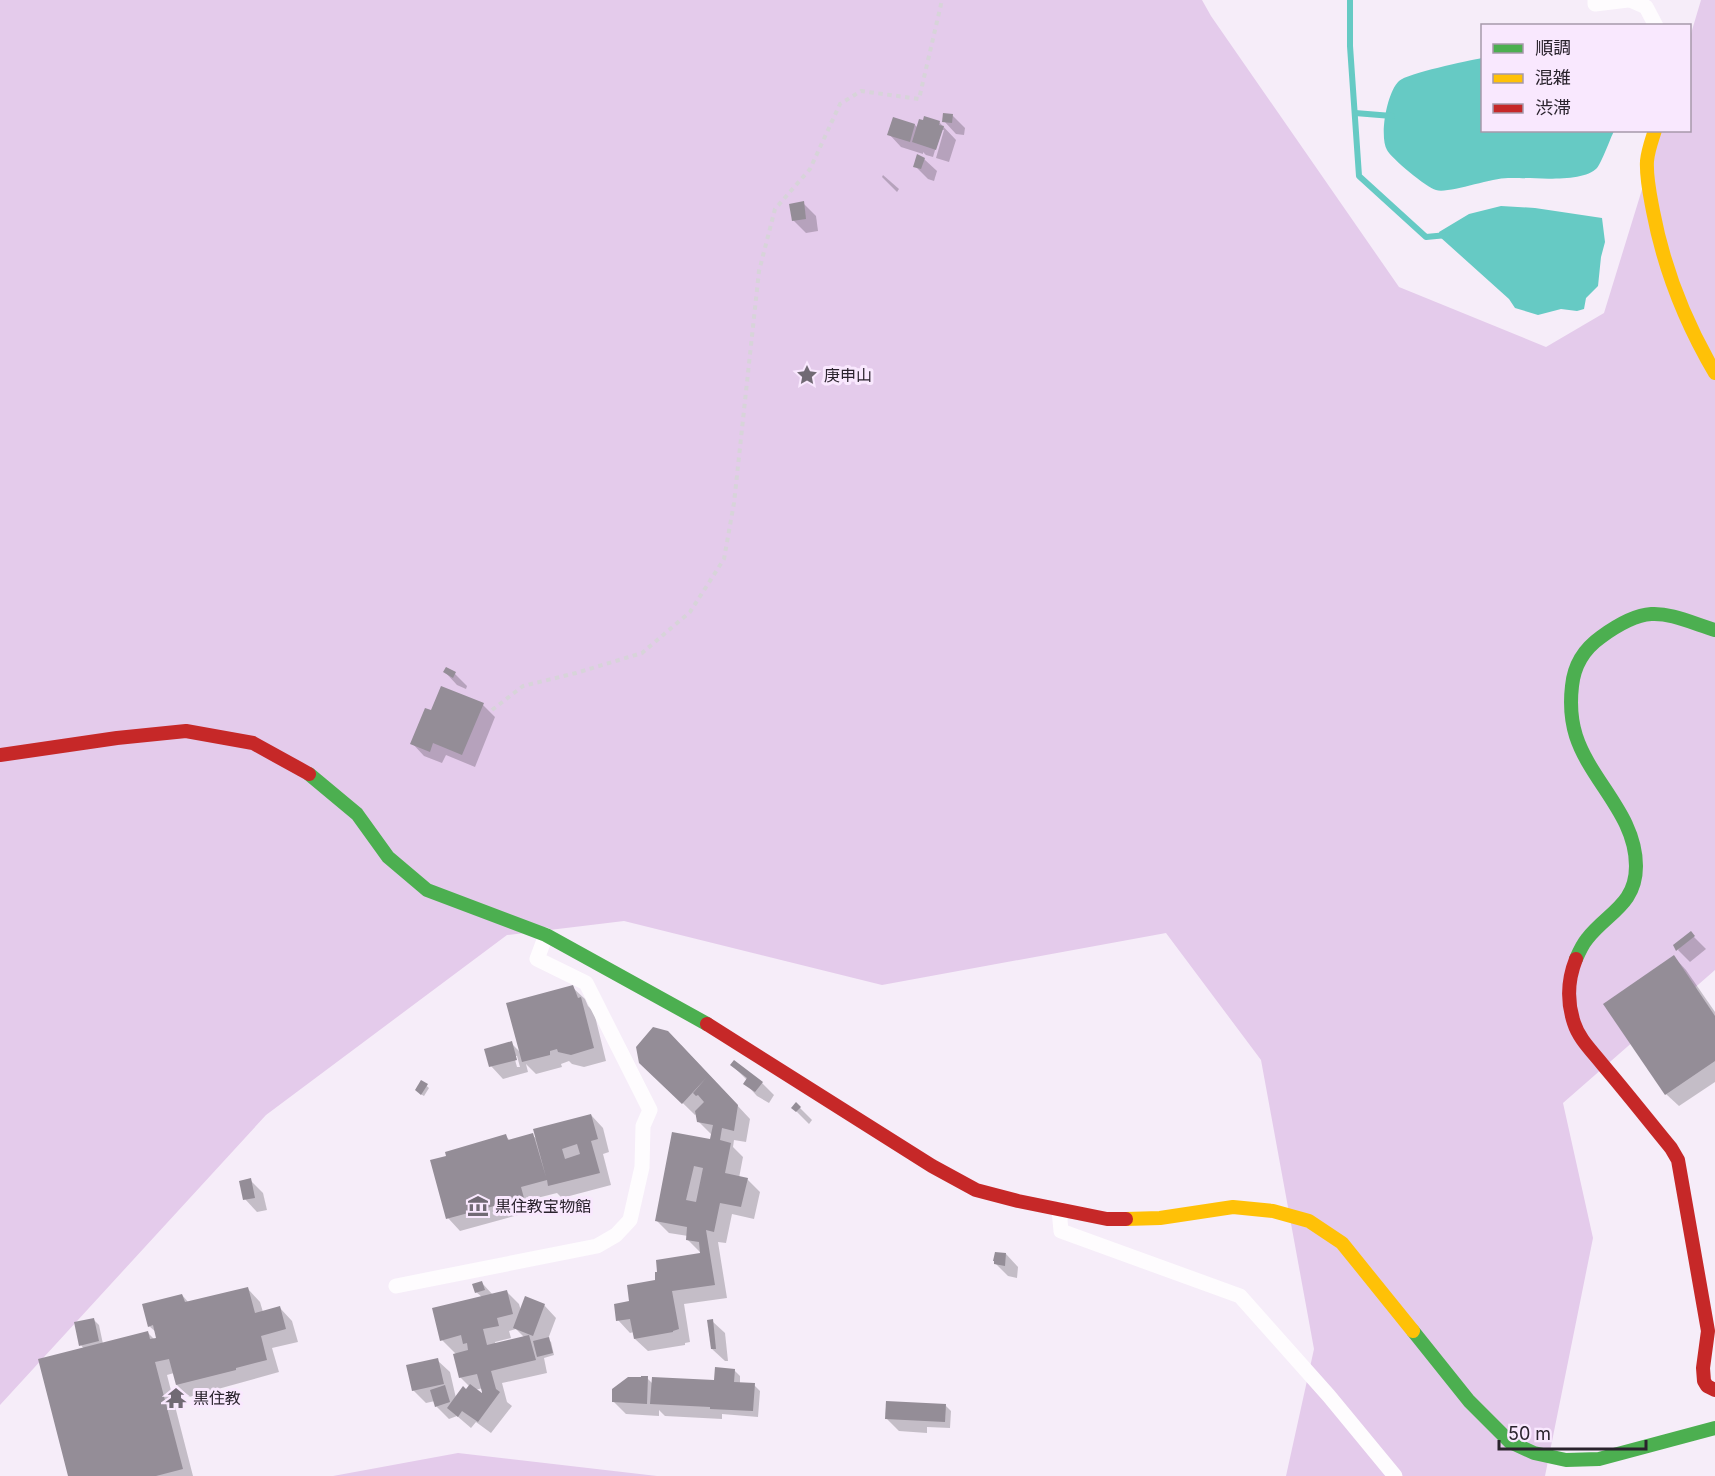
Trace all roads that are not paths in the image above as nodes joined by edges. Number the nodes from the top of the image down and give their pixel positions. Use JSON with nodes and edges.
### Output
{"nodes":[{"id":1,"x":1595,"y":0,"type":"edge"},
{"id":2,"x":1629,"y":0,"type":"edge"},
{"id":3,"x":1655,"y":24,"type":"edge"},
{"id":4,"x":1654,"y":132,"type":"edge"},
{"id":5,"x":1715,"y":373,"type":"edge"},
{"id":6,"x":1715,"y":630,"type":"edge"},
{"id":7,"x":0,"y":755,"type":"edge"},
{"id":8,"x":546,"y":935,"type":"junction"},
{"id":9,"x":1059,"y":1209,"type":"junction"},
{"id":10,"x":396,"y":1286,"type":"dead end"},
{"id":11,"x":1715,"y":1390,"type":"edge"},
{"id":12,"x":1715,"y":1428,"type":"edge"},
{"id":13,"x":1395,"y":1476,"type":"edge"}],
"edges":[{"from":1,"to":2,"type":"street"},
{"from":2,"to":3,"type":"street"},
{"from":4,"to":5,"type":"street"},
{"from":6,"to":11,"type":"street"},
{"from":7,"to":8,"type":"street"},
{"from":8,"to":9,"type":"street"},
{"from":8,"to":10,"type":"street"},
{"from":9,"to":12,"type":"street"},
{"from":9,"to":13,"type":"street"}]}
